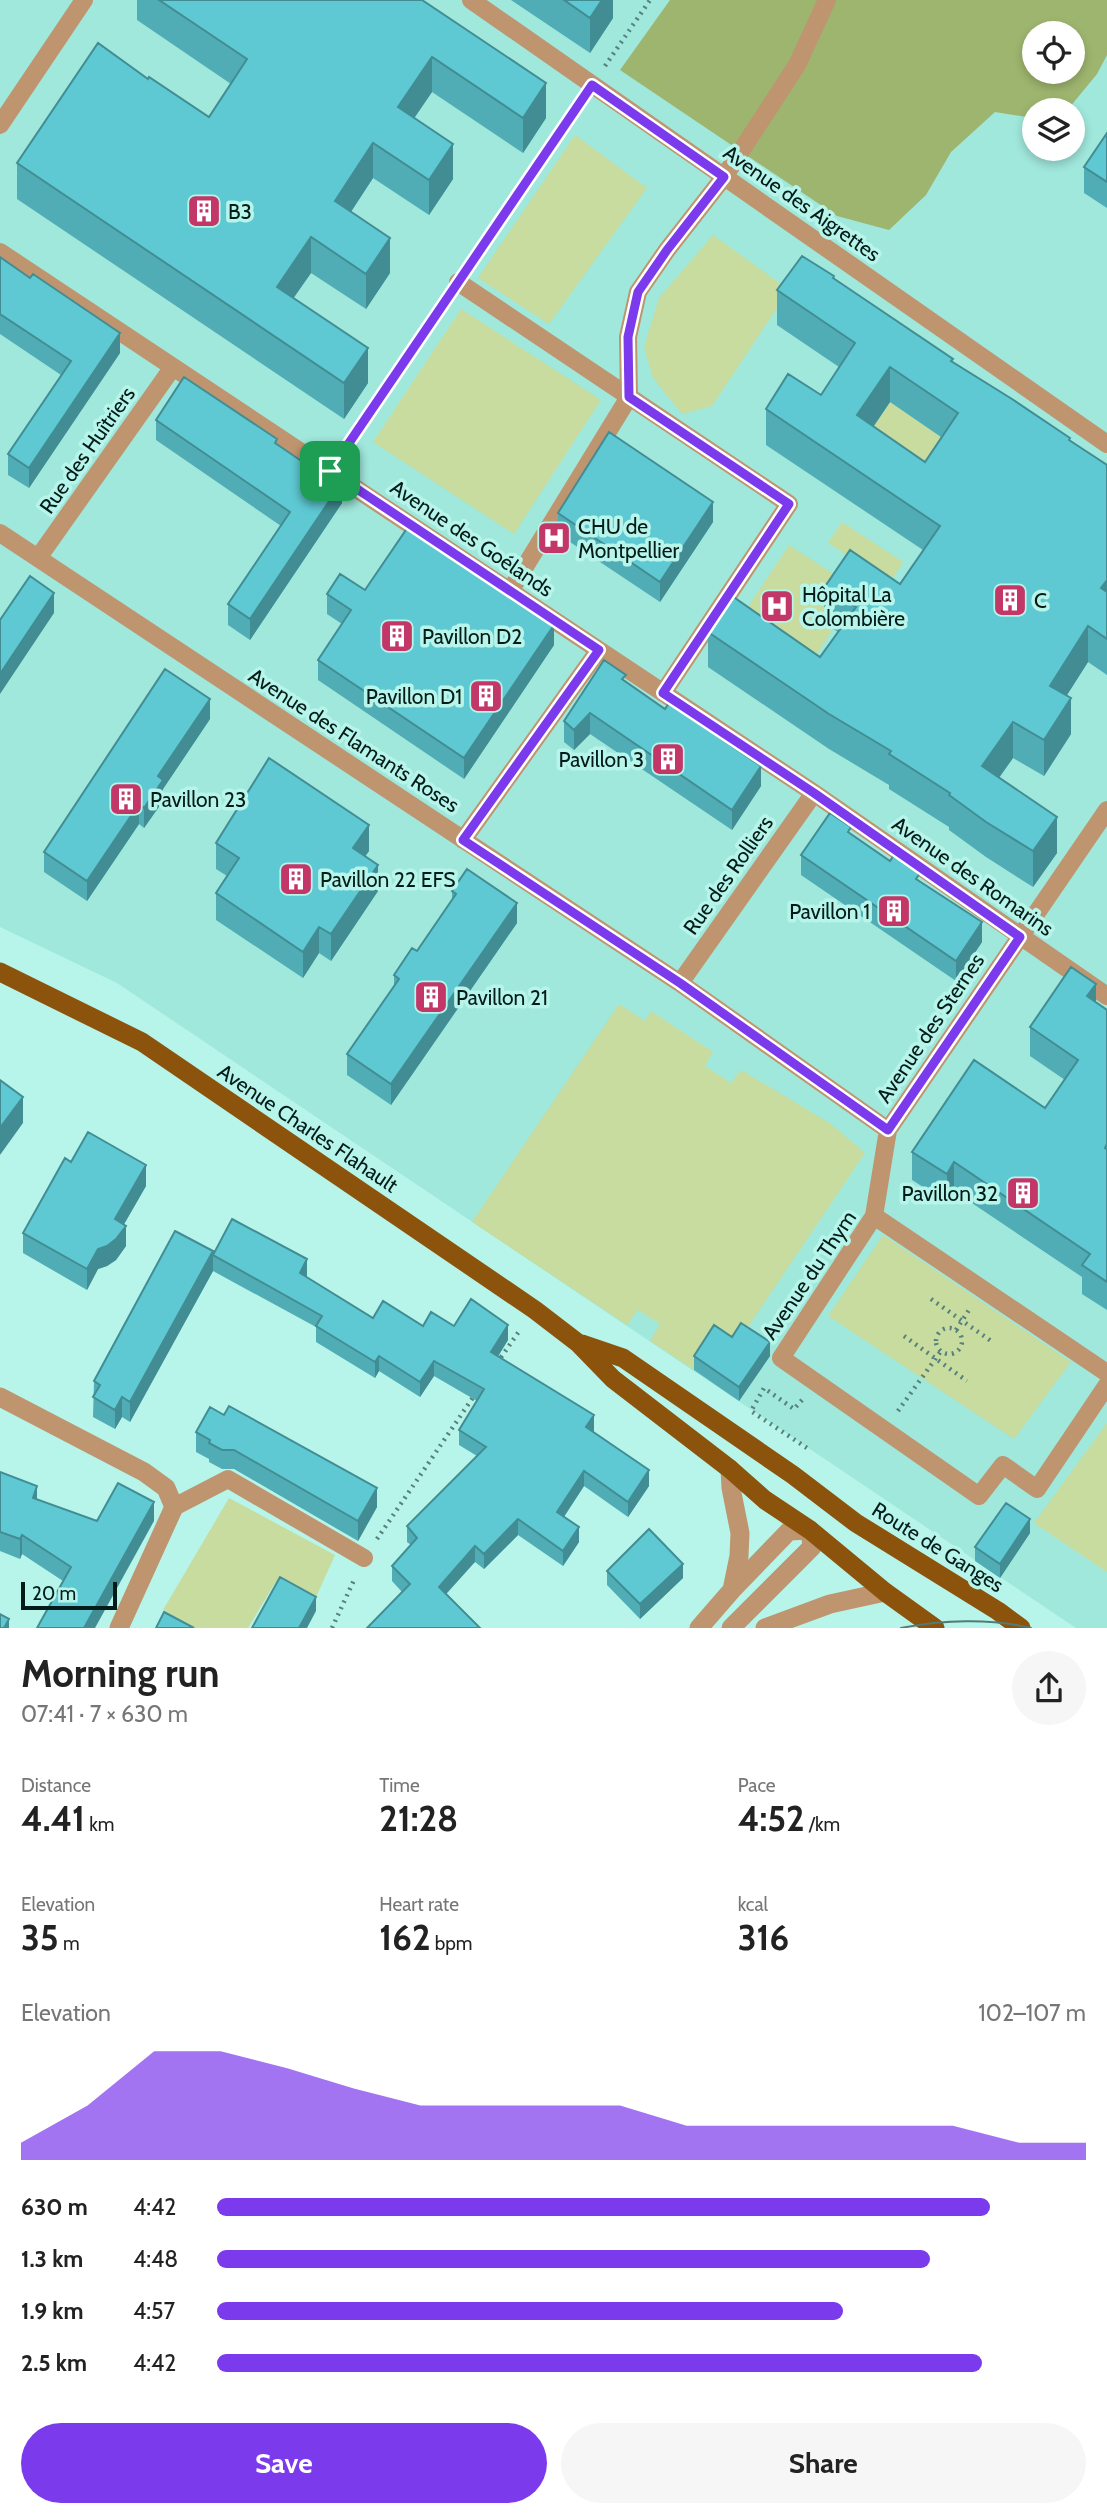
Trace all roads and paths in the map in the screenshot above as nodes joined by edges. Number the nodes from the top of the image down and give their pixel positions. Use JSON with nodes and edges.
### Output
{"nodes":[{"id":1,"x":84,"y":0,"type":"edge"},
{"id":2,"x":471,"y":0,"type":"edge"},
{"id":3,"x":650,"y":0,"type":"edge"},
{"id":4,"x":827,"y":0,"type":"edge"},
{"id":5,"x":592,"y":85,"type":"junction"},
{"id":6,"x":0,"y":125,"type":"edge"},
{"id":7,"x":724,"y":177,"type":"junction"},
{"id":8,"x":0,"y":252,"type":"edge"},
{"id":9,"x":458,"y":282,"type":"junction"},
{"id":10,"x":173,"y":367,"type":"junction"},
{"id":11,"x":629,"y":397,"type":"junction"},
{"id":12,"x":1107,"y":444,"type":"edge"},
{"id":13,"x":330,"y":471,"type":"junction"},
{"id":14,"x":0,"y":533,"type":"edge"},
{"id":15,"x":38,"y":558,"type":"junction"},
{"id":16,"x":510,"y":592,"type":"junction"},
{"id":17,"x":599,"y":650,"type":"junction"},
{"id":18,"x":663,"y":693,"type":"junction"},
{"id":19,"x":814,"y":793,"type":"junction"},
{"id":20,"x":1107,"y":810,"type":"edge"},
{"id":21,"x":463,"y":840,"type":"junction"},
{"id":22,"x":1020,"y":937,"type":"junction"},
{"id":23,"x":0,"y":972,"type":"edge"},
{"id":24,"x":680,"y":983,"type":"junction"},
{"id":25,"x":1107,"y":996,"type":"edge"},
{"id":26,"x":888,"y":1130,"type":"junction"},
{"id":27,"x":874,"y":1216,"type":"junction"},
{"id":28,"x":931,"y":1298,"type":"dead end"},
{"id":29,"x":535,"y":1310,"type":"junction"},
{"id":30,"x":904,"y":1336,"type":"dead end"},
{"id":31,"x":578,"y":1343,"type":"junction"},
{"id":32,"x":993,"y":1343,"type":"dead end"},
{"id":33,"x":940,"y":1352,"type":"junction"},
{"id":34,"x":936,"y":1359,"type":"junction"},
{"id":35,"x":493,"y":1369,"type":"edge"},
{"id":36,"x":1107,"y":1373,"type":"edge"},
{"id":37,"x":967,"y":1381,"type":"dead end"},
{"id":38,"x":816,"y":1383,"type":"junction"},
{"id":39,"x":1107,"y":1385,"type":"edge"},
{"id":40,"x":478,"y":1391,"type":"edge"},
{"id":41,"x":0,"y":1397,"type":"edge"},
{"id":42,"x":884,"y":1430,"type":"junction"},
{"id":43,"x":810,"y":1450,"type":"dead end"},
{"id":44,"x":730,"y":1469,"type":"junction"},
{"id":45,"x":831,"y":1506,"type":"junction"},
{"id":46,"x":174,"y":1507,"type":"junction"},
{"id":47,"x":810,"y":1530,"type":"junction"},
{"id":48,"x":364,"y":1558,"type":"junction"},
{"id":49,"x":732,"y":1590,"type":"junction"},
{"id":50,"x":885,"y":1592,"type":"junction"},
{"id":51,"x":119,"y":1628,"type":"edge"},
{"id":52,"x":332,"y":1628,"type":"edge"},
{"id":53,"x":699,"y":1628,"type":"edge"},
{"id":54,"x":731,"y":1628,"type":"edge"},
{"id":55,"x":765,"y":1628,"type":"edge"},
{"id":56,"x":935,"y":1628,"type":"edge"},
{"id":57,"x":1021,"y":1628,"type":"edge"}],
"edges":[{"from":1,"to":6,"type":"lane"},
{"from":2,"to":5,"type":"lane","name":"Avenue des Aigrettes"},
{"from":3,"to":5,"type":"path"},
{"from":4,"to":7,"type":"lane"},
{"from":5,"to":7,"type":"lane","name":"Avenue des Aigrettes"},
{"from":5,"to":9,"type":"path"},
{"from":7,"to":11,"type":"lane"},
{"from":7,"to":12,"type":"lane","name":"Avenue des Aigrettes"},
{"from":8,"to":10,"type":"lane","name":"Avenue des Goélands"},
{"from":9,"to":11,"type":"lane"},
{"from":9,"to":13,"type":"path"},
{"from":10,"to":13,"type":"lane","name":"Avenue des Goélands"},
{"from":10,"to":15,"type":"lane","name":"Rue des Huîtriers"},
{"from":11,"to":16,"type":"lane"},
{"from":11,"to":18,"type":"lane"},
{"from":13,"to":16,"type":"lane","name":"Avenue des Goélands"},
{"from":14,"to":15,"type":"lane","name":"Avenue des Flamants Roses"},
{"from":15,"to":21,"type":"lane","name":"Avenue des Flamants Roses"},
{"from":16,"to":17,"type":"lane","name":"Avenue des Goélands"},
{"from":17,"to":18,"type":"lane","name":"Avenue des Goélands"},
{"from":17,"to":21,"type":"lane"},
{"from":18,"to":19,"type":"lane","name":"Avenue des Goélands"},
{"from":19,"to":22,"type":"lane","name":"Avenue des Romarins"},
{"from":19,"to":24,"type":"lane","name":"Rue des Rolliers"},
{"from":20,"to":22,"type":"lane","name":"Avenue des Sternes"},
{"from":21,"to":24,"type":"lane","name":"Avenue des Flamants Roses"},
{"from":22,"to":25,"type":"lane","name":"Avenue des Romarins"},
{"from":22,"to":26,"type":"lane","name":"Avenue des Sternes"},
{"from":23,"to":29,"type":"main road","name":"Avenue Charles Flahault"},
{"from":24,"to":26,"type":"lane","name":"Avenue des Flamants Roses"},
{"from":26,"to":27,"type":"lane","name":"Avenue des Sternes"},
{"from":27,"to":36,"type":"lane","name":"Avenue du Thym"},
{"from":27,"to":38,"type":"lane","name":"Avenue du Thym"},
{"from":28,"to":32,"type":"path"},
{"from":29,"to":31,"type":"main road","name":"Avenue Charles Flahault"},
{"from":29,"to":35,"type":"path"},
{"from":30,"to":34,"type":"path"},
{"from":31,"to":44,"type":"main road","name":"Avenue Charles Flahault"},
{"from":31,"to":45,"type":"main road","name":"Avenue Charles Flahault"},
{"from":33,"to":33,"type":"path"},
{"from":33,"to":34,"type":"path"},
{"from":34,"to":37,"type":"path"},
{"from":34,"to":42,"type":"path"},
{"from":38,"to":42,"type":"lane","name":"Avenue du Thym"},
{"from":38,"to":43,"type":"path"},
{"from":39,"to":42,"type":"lane","name":"Avenue du Thym"},
{"from":40,"to":48,"type":"path"},
{"from":41,"to":46,"type":"street"},
{"from":44,"to":47,"type":"main road","name":"Avenue Charles Flahault"},
{"from":44,"to":49,"type":"street"},
{"from":45,"to":47,"type":"main road"},
{"from":45,"to":57,"type":"main road","name":"Route de Ganges"},
{"from":46,"to":48,"type":"lane"},
{"from":46,"to":51,"type":"street"},
{"from":47,"to":49,"type":"street"},
{"from":47,"to":50,"type":"main road"},
{"from":47,"to":54,"type":"street"},
{"from":48,"to":52,"type":"path"},
{"from":49,"to":53,"type":"street"},
{"from":50,"to":55,"type":"street"},
{"from":50,"to":56,"type":"main road"}]}
